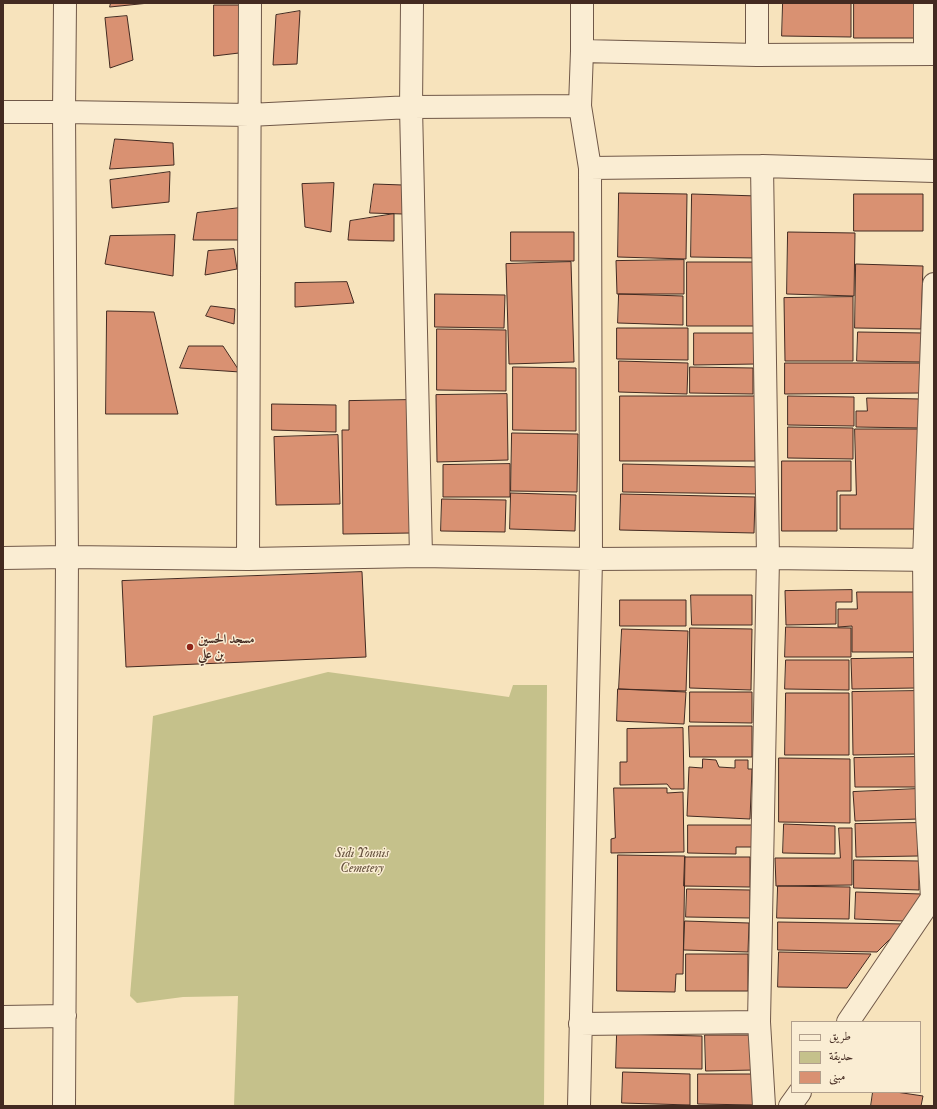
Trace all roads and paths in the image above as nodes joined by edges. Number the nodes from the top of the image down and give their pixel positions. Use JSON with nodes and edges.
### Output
{"nodes":[{"id":1,"x":65,"y":3,"type":"edge"},
{"id":2,"x":250,"y":3,"type":"edge"},
{"id":3,"x":412,"y":3,"type":"edge"},
{"id":4,"x":582,"y":3,"type":"edge"},
{"id":5,"x":757,"y":3,"type":"edge"},
{"id":6,"x":925,"y":3,"type":"edge"},
{"id":7,"x":582,"y":51,"type":"junction"},
{"id":8,"x":929,"y":54,"type":"edge"},
{"id":9,"x":757,"y":55,"type":"junction"},
{"id":10,"x":580,"y":106,"type":"junction"},
{"id":11,"x":411,"y":107,"type":"junction"},
{"id":12,"x":3,"y":112,"type":"edge"},
{"id":13,"x":64,"y":112,"type":"junction"},
{"id":14,"x":249,"y":116,"type":"junction"},
{"id":15,"x":762,"y":166,"type":"junction"},
{"id":16,"x":590,"y":168,"type":"junction"},
{"id":17,"x":934,"y":171,"type":"edge"},
{"id":18,"x":934,"y":284,"type":"edge"},
{"id":19,"x":67,"y":556,"type":"junction"},
{"id":20,"x":421,"y":556,"type":"junction"},
{"id":21,"x":3,"y":558,"type":"edge"},
{"id":22,"x":768,"y":558,"type":"junction"},
{"id":23,"x":591,"y":559,"type":"junction"},
{"id":24,"x":248,"y":560,"type":"junction"},
{"id":25,"x":929,"y":560,"type":"edge"},
{"id":26,"x":933,"y":897,"type":"edge"},
{"id":27,"x":65,"y":1016,"type":"junction"},
{"id":28,"x":3,"y":1018,"type":"edge"},
{"id":29,"x":849,"y":1021,"type":"edge"},
{"id":30,"x":759,"y":1022,"type":"junction"},
{"id":31,"x":580,"y":1024,"type":"junction"},
{"id":32,"x":799,"y":1093,"type":"edge"},
{"id":33,"x":64,"y":1106,"type":"edge"},
{"id":34,"x":579,"y":1106,"type":"edge"},
{"id":35,"x":764,"y":1106,"type":"edge"},
{"id":36,"x":790,"y":1106,"type":"edge"}],
"edges":[{"from":1,"to":13,"type":"street"},
{"from":2,"to":14,"type":"street"},
{"from":3,"to":11,"type":"street"},
{"from":4,"to":7,"type":"street"},
{"from":5,"to":9,"type":"street"},
{"from":6,"to":8,"type":"street"},
{"from":7,"to":9,"type":"street"},
{"from":7,"to":10,"type":"street"},
{"from":8,"to":9,"type":"street"},
{"from":10,"to":11,"type":"street"},
{"from":10,"to":16,"type":"street"},
{"from":11,"to":14,"type":"street"},
{"from":11,"to":20,"type":"street"},
{"from":12,"to":13,"type":"street"},
{"from":13,"to":14,"type":"street"},
{"from":13,"to":19,"type":"street"},
{"from":14,"to":24,"type":"street"},
{"from":15,"to":16,"type":"street"},
{"from":15,"to":17,"type":"street"},
{"from":15,"to":22,"type":"street"},
{"from":16,"to":23,"type":"street"},
{"from":18,"to":25,"type":"street"},
{"from":19,"to":21,"type":"street"},
{"from":19,"to":24,"type":"street"},
{"from":19,"to":27,"type":"street"},
{"from":20,"to":23,"type":"street"},
{"from":20,"to":24,"type":"street"},
{"from":22,"to":23,"type":"street"},
{"from":22,"to":25,"type":"street"},
{"from":22,"to":30,"type":"street"},
{"from":23,"to":31,"type":"street"},
{"from":25,"to":26,"type":"street"},
{"from":26,"to":29,"type":"street"},
{"from":27,"to":28,"type":"street"},
{"from":27,"to":33,"type":"street"},
{"from":30,"to":31,"type":"street"},
{"from":30,"to":35,"type":"street"},
{"from":31,"to":34,"type":"street"},
{"from":32,"to":36,"type":"street"}]}
